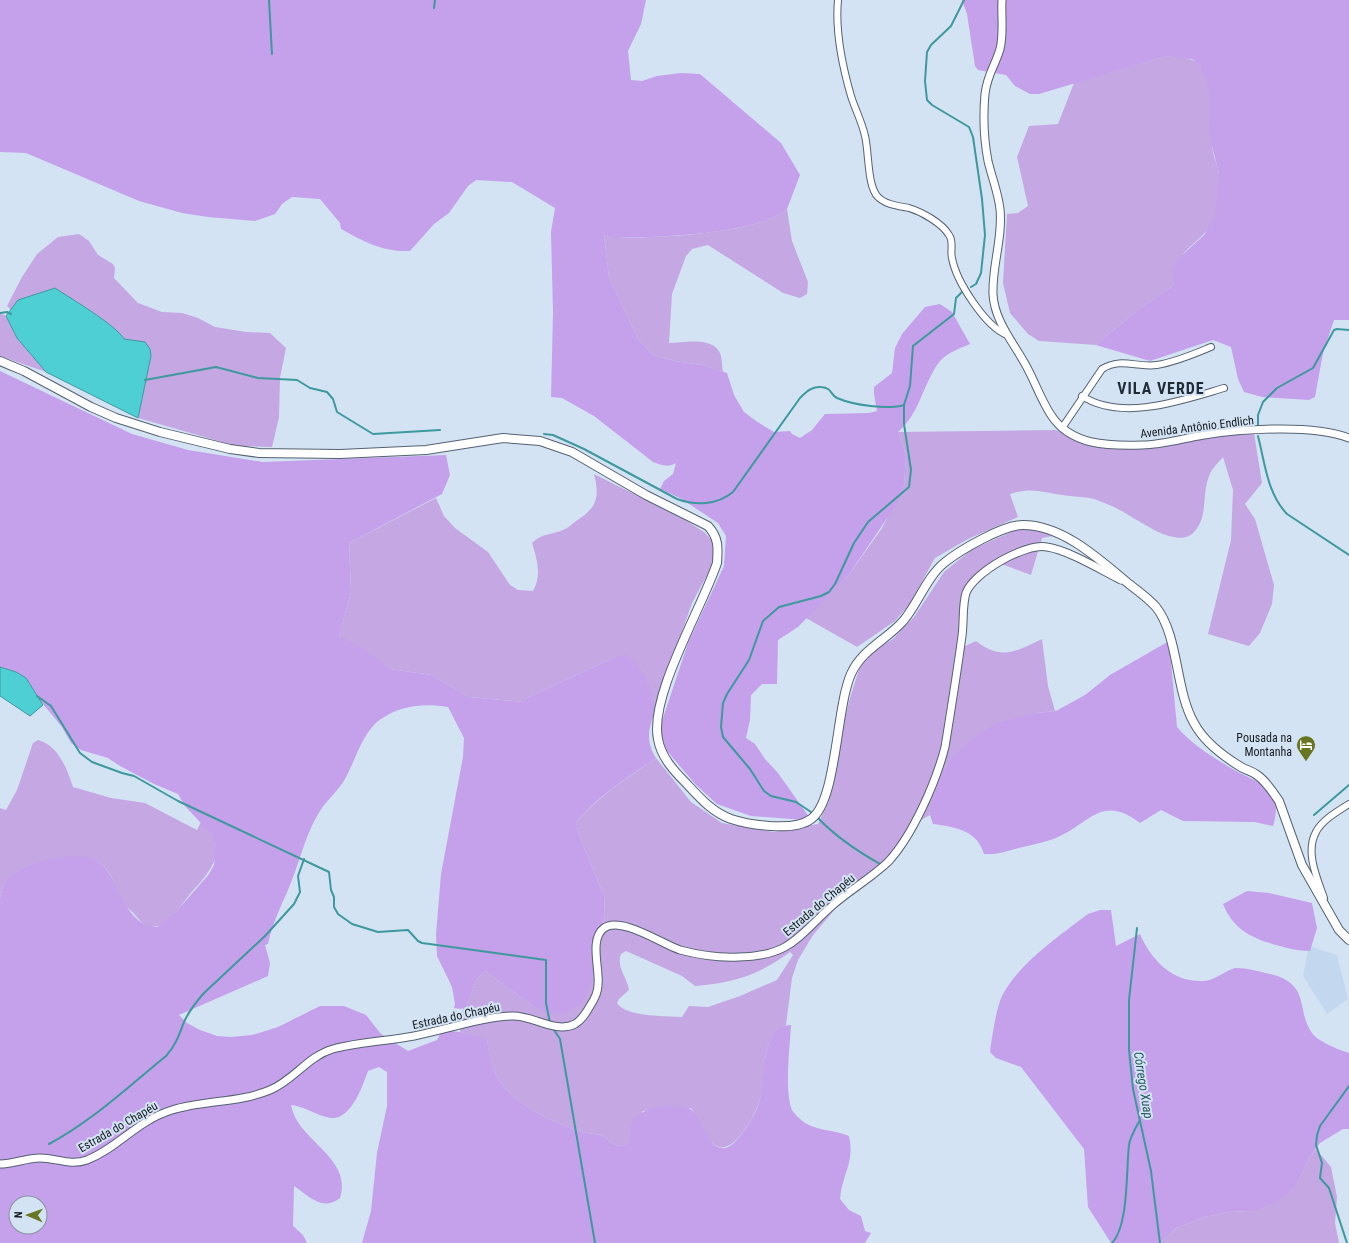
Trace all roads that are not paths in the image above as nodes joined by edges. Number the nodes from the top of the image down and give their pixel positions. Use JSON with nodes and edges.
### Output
{"nodes":[{"id":1,"x":838,"y":0,"type":"edge"},
{"id":2,"x":1002,"y":0,"type":"edge"},
{"id":3,"x":1007,"y":335,"type":"junction"},
{"id":4,"x":1212,"y":347,"type":"dead end"},
{"id":5,"x":0,"y":361,"type":"edge"},
{"id":6,"x":1224,"y":388,"type":"dead end"},
{"id":7,"x":1082,"y":396,"type":"junction"},
{"id":8,"x":1062,"y":428,"type":"junction"},
{"id":9,"x":1349,"y":438,"type":"edge"},
{"id":10,"x":1129,"y":584,"type":"junction"},
{"id":11,"x":1349,"y":804,"type":"edge"},
{"id":12,"x":1329,"y":913,"type":"junction"},
{"id":13,"x":1349,"y":940,"type":"edge"},
{"id":14,"x":0,"y":1164,"type":"edge"}],
"edges":[{"from":1,"to":3,"type":"street","name":"Avenida Antônio Endlich"},
{"from":2,"to":3,"type":"street"},
{"from":3,"to":8,"type":"street","name":"Avenida Antônio Endlich"},
{"from":4,"to":7,"type":"street"},
{"from":5,"to":10,"type":"main road"},
{"from":6,"to":7,"type":"street"},
{"from":7,"to":8,"type":"street"},
{"from":8,"to":9,"type":"street","name":"Avenida Antônio Endlich"},
{"from":10,"to":12,"type":"main road"},
{"from":10,"to":14,"type":"street","name":"Estrada do Chapéu"},
{"from":11,"to":12,"type":"street"},
{"from":12,"to":13,"type":"main road"}]}
